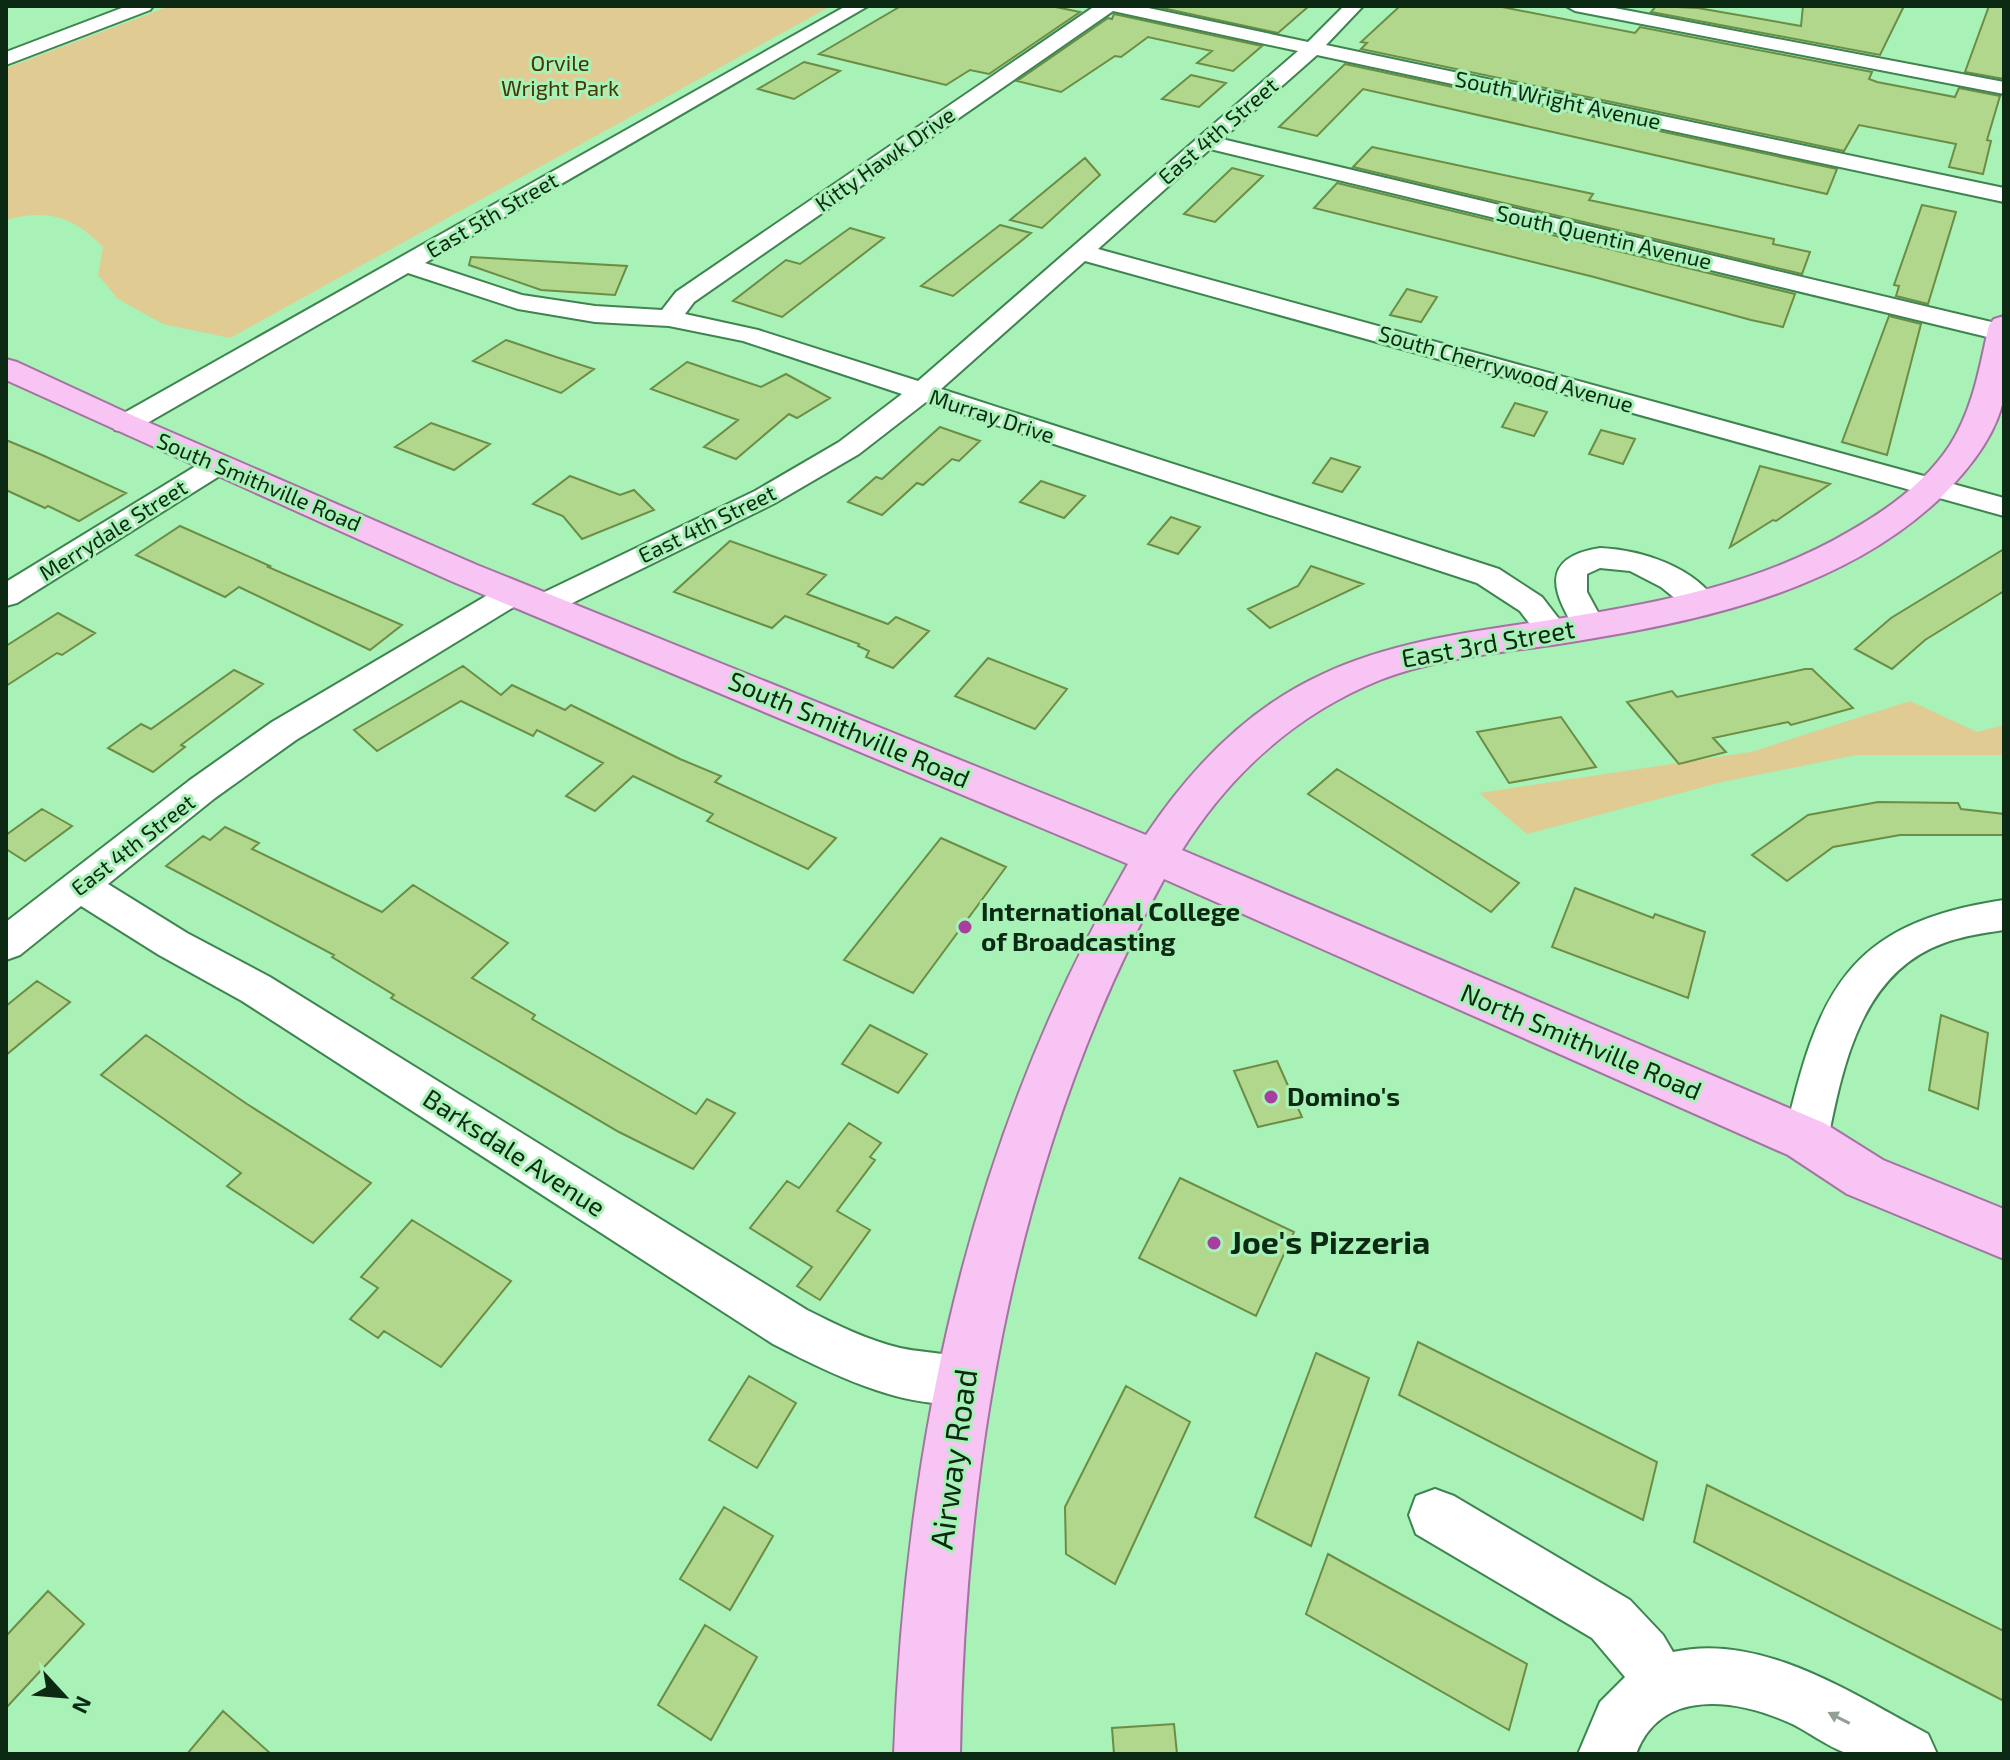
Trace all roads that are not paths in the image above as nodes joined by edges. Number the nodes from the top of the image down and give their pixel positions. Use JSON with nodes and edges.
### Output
{"nodes":[{"id":1,"x":144,"y":6,"type":"edge"},
{"id":2,"x":859,"y":6,"type":"edge"},
{"id":3,"x":1110,"y":6,"type":"edge"},
{"id":4,"x":1354,"y":6,"type":"edge"},
{"id":5,"x":1575,"y":6,"type":"edge"},
{"id":6,"x":1313,"y":48,"type":"junction"},
{"id":7,"x":6,"y":59,"type":"edge"},
{"id":8,"x":2004,"y":88,"type":"edge"},
{"id":9,"x":1206,"y":142,"type":"junction"},
{"id":10,"x":2004,"y":195,"type":"edge"},
{"id":11,"x":1080,"y":252,"type":"junction"},
{"id":12,"x":405,"y":264,"type":"junction"},
{"id":13,"x":669,"y":318,"type":"junction"},
{"id":14,"x":2003,"y":330,"type":"edge"},
{"id":15,"x":6,"y":368,"type":"edge"},
{"id":16,"x":920,"y":393,"type":"junction"},
{"id":17,"x":125,"y":424,"type":"junction"},
{"id":18,"x":219,"y":464,"type":"junction"},
{"id":19,"x":1932,"y":487,"type":"junction"},
{"id":20,"x":2004,"y":507,"type":"edge"},
{"id":21,"x":6,"y":596,"type":"edge"},
{"id":22,"x":528,"y":599,"type":"junction"},
{"id":23,"x":1703,"y":605,"type":"junction"},
{"id":24,"x":1572,"y":629,"type":"junction"},
{"id":25,"x":1154,"y":858,"type":"junction"},
{"id":26,"x":80,"y":886,"type":"junction"},
{"id":27,"x":2004,"y":915,"type":"edge"},
{"id":28,"x":6,"y":944,"type":"edge"},
{"id":29,"x":1806,"y":1139,"type":"junction"},
{"id":30,"x":1018,"y":1171,"type":"joint"},
{"id":31,"x":2004,"y":1234,"type":"edge"},
{"id":32,"x":963,"y":1380,"type":"junction"},
{"id":33,"x":1435,"y":1515,"type":"dead end"},
{"id":34,"x":1660,"y":1684,"type":"junction"},
{"id":35,"x":927,"y":1754,"type":"edge"},
{"id":36,"x":1607,"y":1754,"type":"edge"},
{"id":37,"x":1908,"y":1754,"type":"edge"}],
"edges":[{"from":1,"to":7,"type":"street"},
{"from":2,"to":12,"type":"street","name":"East 5th Street"},
{"from":3,"to":6,"type":"street","name":"South Wright Avenue"},
{"from":3,"to":13,"type":"street","name":"Kitty Hawk Drive"},
{"from":4,"to":6,"type":"street","name":"East 4th Street"},
{"from":5,"to":8,"type":"street"},
{"from":6,"to":9,"type":"street","name":"East 4th Street"},
{"from":6,"to":10,"type":"street","name":"South Wright Avenue"},
{"from":9,"to":11,"type":"street","name":"East 4th Street"},
{"from":9,"to":14,"type":"street","name":"South Quentin Avenue"},
{"from":11,"to":16,"type":"street","name":"East 4th Street"},
{"from":11,"to":19,"type":"street","name":"South Cherrywood Avenue"},
{"from":12,"to":13,"type":"street","name":"Murray Drive"},
{"from":12,"to":17,"type":"street","name":"East 5th Street"},
{"from":13,"to":16,"type":"street","name":"Murray Drive"},
{"from":14,"to":19,"type":"main road","name":"East 3rd Street"},
{"from":15,"to":17,"type":"main road","name":"South Smithville Road"},
{"from":16,"to":22,"type":"street","name":"East 4th Street"},
{"from":16,"to":24,"type":"street","name":"Murray Drive"},
{"from":17,"to":18,"type":"main road","name":"South Smithville Road"},
{"from":18,"to":21,"type":"street","name":"Merrydale Street"},
{"from":18,"to":22,"type":"main road","name":"South Smithville Road"},
{"from":19,"to":20,"type":"street","name":"South Cherrywood Avenue"},
{"from":19,"to":23,"type":"main road","name":"East 3rd Street"},
{"from":22,"to":25,"type":"main road","name":"South Smithville Road"},
{"from":22,"to":26,"type":"street","name":"East 4th Street"},
{"from":23,"to":24,"type":"main road","name":"East 3rd Street"},
{"from":23,"to":24,"type":"street"},
{"from":24,"to":25,"type":"main road","name":"East 3rd Street"},
{"from":25,"to":29,"type":"main road","name":"North Smithville Road"},
{"from":25,"to":30,"type":"main road","name":"East 3rd Street"},
{"from":26,"to":28,"type":"street","name":"East 4th Street"},
{"from":26,"to":32,"type":"street","name":"Barksdale Avenue"},
{"from":27,"to":29,"type":"street"},
{"from":29,"to":31,"type":"main road","name":"North Smithville Road"},
{"from":30,"to":32,"type":"main road","name":"Airway Road"},
{"from":32,"to":35,"type":"main road","name":"Airway Road"},
{"from":33,"to":34,"type":"street"},
{"from":34,"to":36,"type":"street"},
{"from":37,"to":34,"type":"street","one_way":true}]}
